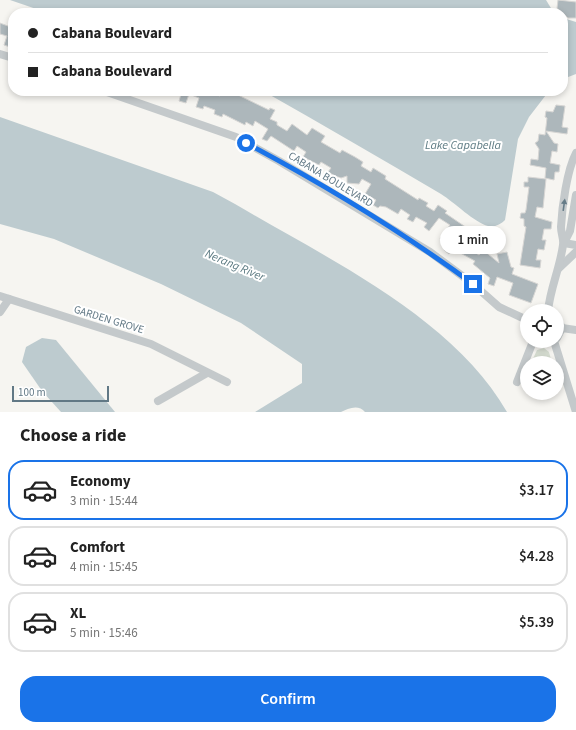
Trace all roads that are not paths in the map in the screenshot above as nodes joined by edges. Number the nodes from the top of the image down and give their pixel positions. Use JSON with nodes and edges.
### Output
{"nodes":[{"id":1,"x":118,"y":96,"type":"edge"},
{"id":2,"x":576,"y":152,"type":"edge"},
{"id":3,"x":576,"y":195,"type":"edge"},
{"id":4,"x":564,"y":243,"type":"junction"},
{"id":5,"x":576,"y":245,"type":"edge"},
{"id":6,"x":576,"y":252,"type":"edge"},
{"id":7,"x":558,"y":268,"type":"junction"},
{"id":8,"x":0,"y":296,"type":"edge"},
{"id":9,"x":9,"y":299,"type":"junction"},
{"id":10,"x":550,"y":304,"type":"edge"},
{"id":11,"x":0,"y":312,"type":"edge"},
{"id":12,"x":520,"y":317,"type":"edge"},
{"id":13,"x":564,"y":328,"type":"edge"},
{"id":14,"x":576,"y":330,"type":"edge"},
{"id":15,"x":530,"y":348,"type":"edge"},
{"id":16,"x":555,"y":348,"type":"edge"},
{"id":17,"x":207,"y":373,"type":"junction"},
{"id":18,"x":227,"y":382,"type":"dead end"},
{"id":19,"x":517,"y":382,"type":"dead end"},
{"id":20,"x":158,"y":401,"type":"dead end"},
{"id":21,"x":576,"y":412,"type":"edge"}],
"edges":[{"from":1,"to":12,"type":"street","name":"CABANA BOULEVARD"},
{"from":4,"to":2,"type":"street","one_way":true},
{"from":3,"to":4,"type":"street"},
{"from":4,"to":5,"type":"street"},
{"from":4,"to":7,"type":"street"},
{"from":6,"to":7,"type":"street"},
{"from":7,"to":10,"type":"street"},
{"from":8,"to":9,"type":"street","name":"GARDEN GROVE"},
{"from":9,"to":11,"type":"street"},
{"from":9,"to":17,"type":"street","name":"GARDEN GROVE"},
{"from":13,"to":14,"type":"street"},
{"from":15,"to":19,"type":"street"},
{"from":16,"to":21,"type":"street"},
{"from":17,"to":18,"type":"street","name":"GARDEN GROVE"},
{"from":17,"to":20,"type":"street"}]}
